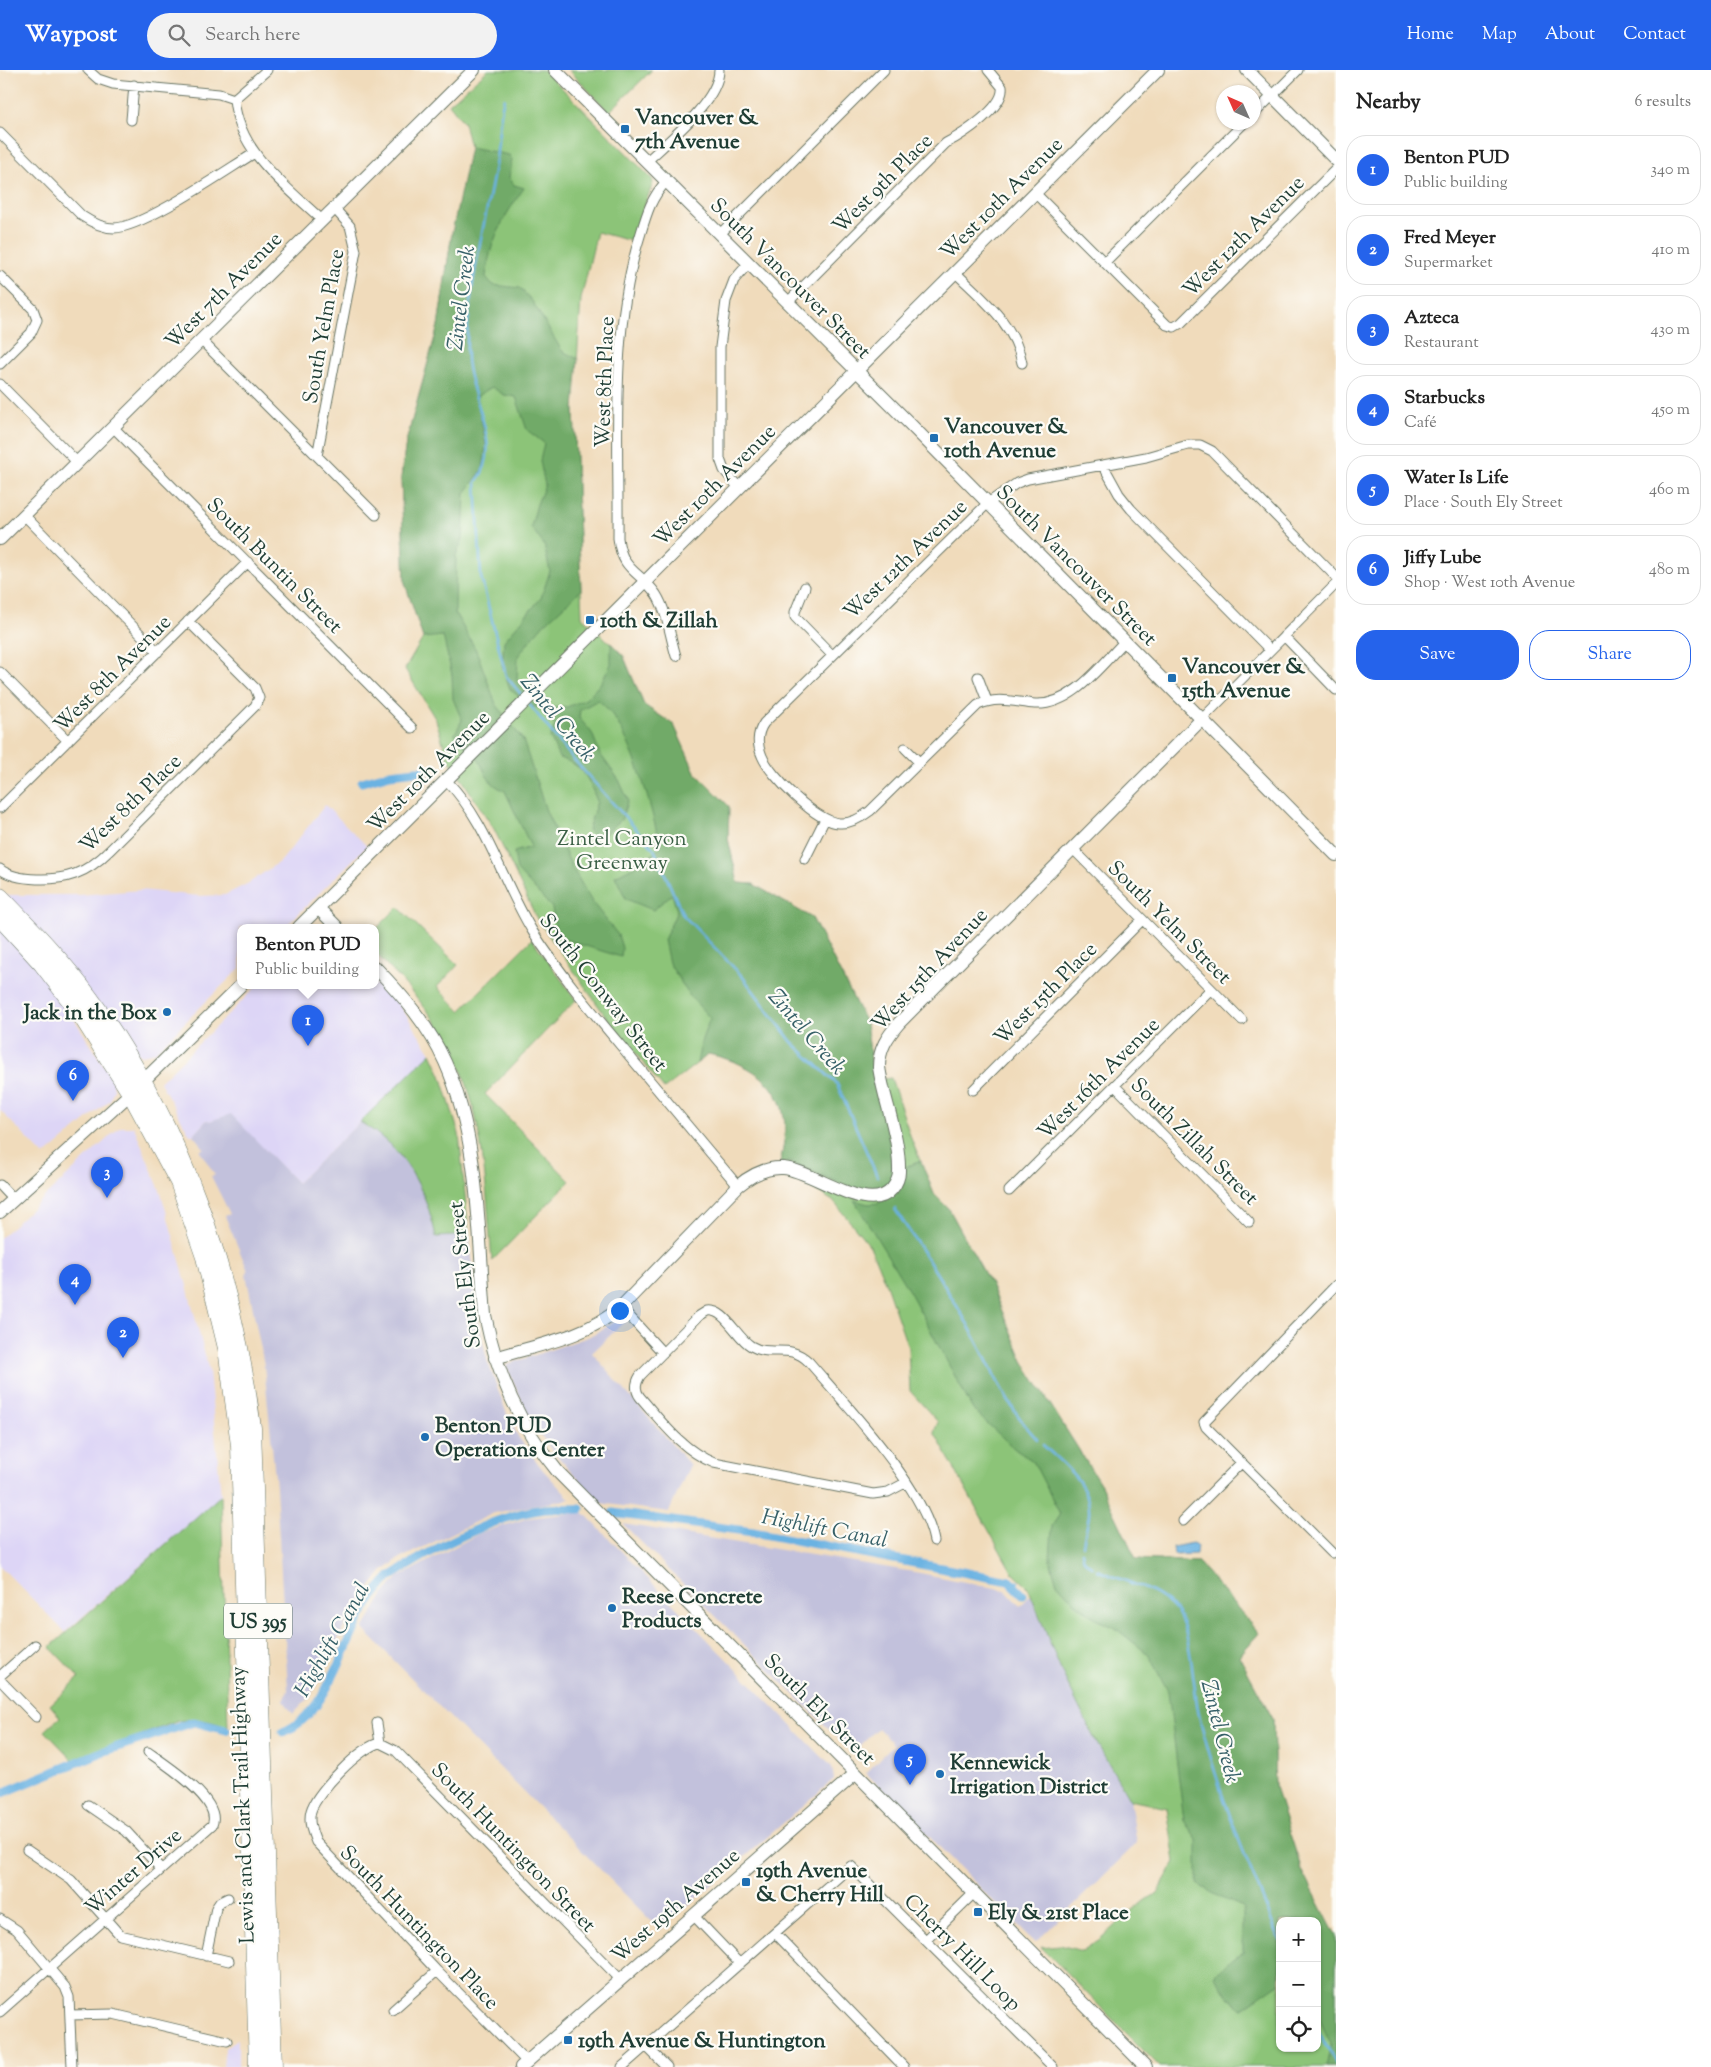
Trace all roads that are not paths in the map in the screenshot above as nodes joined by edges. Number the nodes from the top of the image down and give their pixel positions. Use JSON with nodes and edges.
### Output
{"nodes":[{"id":1,"x":88,"y":70,"type":"edge"},
{"id":2,"x":267,"y":70,"type":"edge"},
{"id":3,"x":474,"y":70,"type":"edge"},
{"id":4,"x":555,"y":70,"type":"edge"},
{"id":5,"x":719,"y":70,"type":"edge"},
{"id":6,"x":884,"y":70,"type":"edge"},
{"id":7,"x":988,"y":70,"type":"edge"},
{"id":8,"x":1158,"y":70,"type":"edge"},
{"id":9,"x":1247,"y":70,"type":"edge"},
{"id":10,"x":1298,"y":70,"type":"edge"},
{"id":11,"x":134,"y":85,"type":"junction"},
{"id":12,"x":1272,"y":96,"type":"junction"},
{"id":13,"x":234,"y":99,"type":"junction"},
{"id":14,"x":1261,"y":107,"type":"edge"},
{"id":15,"x":131,"y":120,"type":"dead end"},
{"id":16,"x":1237,"y":130,"type":"edge"},
{"id":17,"x":0,"y":133,"type":"edge"},
{"id":18,"x":253,"y":154,"type":"junction"},
{"id":19,"x":1336,"y":160,"type":"edge"},
{"id":20,"x":646,"y":162,"type":"junction"},
{"id":21,"x":1336,"y":169,"type":"edge"},
{"id":22,"x":666,"y":182,"type":"junction"},
{"id":23,"x":1034,"y":193,"type":"junction"},
{"id":24,"x":334,"y":208,"type":"junction"},
{"id":25,"x":322,"y":220,"type":"junction"},
{"id":26,"x":719,"y":235,"type":"junction"},
{"id":27,"x":1105,"y":262,"type":"junction"},
{"id":28,"x":748,"y":264,"type":"junction"},
{"id":29,"x":955,"y":272,"type":"junction"},
{"id":30,"x":0,"y":276,"type":"edge"},
{"id":31,"x":787,"y":302,"type":"junction"},
{"id":32,"x":201,"y":340,"type":"junction"},
{"id":33,"x":1022,"y":363,"type":"dead end"},
{"id":34,"x":0,"y":364,"type":"edge"},
{"id":35,"x":856,"y":371,"type":"junction"},
{"id":36,"x":0,"y":384,"type":"edge"},
{"id":37,"x":114,"y":427,"type":"junction"},
{"id":38,"x":317,"y":456,"type":"junction"},
{"id":39,"x":78,"y":463,"type":"junction"},
{"id":40,"x":1102,"y":466,"type":"junction"},
{"id":41,"x":739,"y":488,"type":"junction"},
{"id":42,"x":988,"y":503,"type":"junction"},
{"id":43,"x":376,"y":515,"type":"dead end"},
{"id":44,"x":24,"y":516,"type":"junction"},
{"id":45,"x":0,"y":539,"type":"edge"},
{"id":46,"x":248,"y":562,"type":"junction"},
{"id":47,"x":1336,"y":577,"type":"edge"},
{"id":48,"x":644,"y":583,"type":"junction"},
{"id":49,"x":1336,"y":584,"type":"edge"},
{"id":50,"x":805,"y":587,"type":"dead end"},
{"id":51,"x":188,"y":621,"type":"junction"},
{"id":52,"x":1284,"y":636,"type":"junction"},
{"id":53,"x":1124,"y":642,"type":"junction"},
{"id":54,"x":1270,"y":650,"type":"junction"},
{"id":55,"x":158,"y":652,"type":"junction"},
{"id":56,"x":832,"y":655,"type":"junction"},
{"id":57,"x":676,"y":656,"type":"dead end"},
{"id":58,"x":0,"y":672,"type":"edge"},
{"id":59,"x":978,"y":677,"type":"dead end"},
{"id":60,"x":1336,"y":690,"type":"edge"},
{"id":61,"x":987,"y":701,"type":"junction"},
{"id":62,"x":1202,"y":720,"type":"junction"},
{"id":63,"x":412,"y":728,"type":"dead end"},
{"id":64,"x":68,"y":741,"type":"junction"},
{"id":65,"x":905,"y":748,"type":"dead end"},
{"id":66,"x":920,"y":763,"type":"junction"},
{"id":67,"x":447,"y":781,"type":"junction"},
{"id":68,"x":0,"y":808,"type":"edge"},
{"id":69,"x":825,"y":819,"type":"junction"},
{"id":70,"x":1073,"y":849,"type":"junction"},
{"id":71,"x":1336,"y":855,"type":"edge"},
{"id":72,"x":805,"y":859,"type":"dead end"},
{"id":73,"x":0,"y":869,"type":"edge"},
{"id":74,"x":0,"y":897,"type":"edge"},
{"id":75,"x":318,"y":908,"type":"junction"},
{"id":76,"x":0,"y":917,"type":"edge"},
{"id":77,"x":1142,"y":920,"type":"junction"},
{"id":78,"x":302,"y":924,"type":"edge"},
{"id":79,"x":334,"y":924,"type":"edge"},
{"id":80,"x":379,"y":971,"type":"edge"},
{"id":81,"x":237,"y":989,"type":"edge"},
{"id":82,"x":1211,"y":990,"type":"junction"},
{"id":83,"x":1242,"y":1020,"type":"dead end"},
{"id":84,"x":1115,"y":1086,"type":"junction"},
{"id":85,"x":137,"y":1088,"type":"junction"},
{"id":86,"x":973,"y":1090,"type":"dead end"},
{"id":87,"x":0,"y":1185,"type":"edge"},
{"id":88,"x":738,"y":1186,"type":"junction"},
{"id":89,"x":1009,"y":1191,"type":"dead end"},
{"id":90,"x":14,"y":1200,"type":"junction"},
{"id":91,"x":0,"y":1212,"type":"edge"},
{"id":92,"x":1250,"y":1222,"type":"dead end"},
{"id":93,"x":1336,"y":1285,"type":"edge"},
{"id":94,"x":621,"y":1307,"type":"junction"},
{"id":95,"x":663,"y":1352,"type":"junction"},
{"id":96,"x":495,"y":1358,"type":"junction"},
{"id":97,"x":1241,"y":1463,"type":"junction"},
{"id":98,"x":905,"y":1483,"type":"junction"},
{"id":99,"x":1183,"y":1521,"type":"dead end"},
{"id":100,"x":934,"y":1541,"type":"dead end"},
{"id":101,"x":1332,"y":1554,"type":"dead end"},
{"id":102,"x":35,"y":1644,"type":"dead end"},
{"id":103,"x":0,"y":1676,"type":"edge"},
{"id":104,"x":0,"y":1680,"type":"edge"},
{"id":105,"x":36,"y":1717,"type":"dead end"},
{"id":106,"x":377,"y":1723,"type":"dead end"},
{"id":107,"x":380,"y":1743,"type":"junction"},
{"id":108,"x":148,"y":1752,"type":"dead end"},
{"id":109,"x":855,"y":1774,"type":"junction"},
{"id":110,"x":88,"y":1805,"type":"dead end"},
{"id":111,"x":27,"y":1850,"type":"dead end"},
{"id":112,"x":160,"y":1869,"type":"junction"},
{"id":113,"x":974,"y":1893,"type":"junction"},
{"id":114,"x":228,"y":1898,"type":"dead end"},
{"id":115,"x":694,"y":1916,"type":"junction"},
{"id":116,"x":0,"y":1919,"type":"edge"},
{"id":117,"x":105,"y":1919,"type":"junction"},
{"id":118,"x":775,"y":1933,"type":"junction"},
{"id":119,"x":926,"y":1940,"type":"junction"},
{"id":120,"x":206,"y":1956,"type":"junction"},
{"id":121,"x":229,"y":1961,"type":"dead end"},
{"id":122,"x":740,"y":1964,"type":"junction"},
{"id":123,"x":50,"y":1967,"type":"junction"},
{"id":124,"x":437,"y":1971,"type":"junction"},
{"id":125,"x":621,"y":1980,"type":"junction"},
{"id":126,"x":393,"y":2010,"type":"dead end"},
{"id":127,"x":0,"y":2012,"type":"edge"},
{"id":128,"x":70,"y":2016,"type":"junction"},
{"id":129,"x":227,"y":2041,"type":"dead end"},
{"id":130,"x":646,"y":2046,"type":"junction"},
{"id":131,"x":524,"y":2064,"type":"edge"},
{"id":132,"x":72,"y":2067,"type":"edge"},
{"id":133,"x":258,"y":2067,"type":"edge"},
{"id":134,"x":274,"y":2067,"type":"edge"},
{"id":135,"x":622,"y":2067,"type":"edge"},
{"id":136,"x":667,"y":2067,"type":"edge"},
{"id":137,"x":904,"y":2067,"type":"edge"},
{"id":138,"x":1052,"y":2067,"type":"edge"},
{"id":139,"x":1146,"y":2067,"type":"edge"}],
"edges":[{"from":1,"to":11,"type":"street"},
{"from":2,"to":13,"type":"street"},
{"from":3,"to":24,"type":"street","name":"West 7th Avenue"},
{"from":4,"to":20,"type":"street","name":"South Vancouver Street"},
{"from":5,"to":20,"type":"street"},
{"from":6,"to":26,"type":"street"},
{"from":7,"to":31,"type":"street","name":"West 9th Place"},
{"from":8,"to":23,"type":"street","name":"West 10th Avenue"},
{"from":9,"to":12,"type":"street"},
{"from":10,"to":12,"type":"street"},
{"from":11,"to":13,"type":"street"},
{"from":11,"to":15,"type":"street"},
{"from":12,"to":14,"type":"street"},
{"from":12,"to":19,"type":"street"},
{"from":13,"to":18,"type":"street"},
{"from":16,"to":27,"type":"street"},
{"from":17,"to":18,"type":"street"},
{"from":18,"to":25,"type":"street"},
{"from":20,"to":22,"type":"street","name":"South Vancouver Street"},
{"from":21,"to":27,"type":"street","name":"West 12th Avenue"},
{"from":22,"to":26,"type":"street","name":"South Vancouver Street"},
{"from":22,"to":48,"type":"street","name":"West 8th Place"},
{"from":23,"to":27,"type":"street"},
{"from":23,"to":29,"type":"street","name":"West 10th Avenue"},
{"from":24,"to":25,"type":"street","name":"West 7th Avenue"},
{"from":24,"to":38,"type":"street","name":"South Yelm Place"},
{"from":25,"to":32,"type":"street","name":"West 7th Avenue"},
{"from":26,"to":28,"type":"street","name":"South Vancouver Street"},
{"from":28,"to":31,"type":"street","name":"South Vancouver Street"},
{"from":28,"to":41,"type":"street"},
{"from":29,"to":33,"type":"street"},
{"from":29,"to":35,"type":"street","name":"West 10th Avenue"},
{"from":30,"to":34,"type":"street"},
{"from":31,"to":35,"type":"street","name":"South Vancouver Street"},
{"from":32,"to":37,"type":"street","name":"West 7th Avenue"},
{"from":32,"to":38,"type":"street"},
{"from":35,"to":41,"type":"street","name":"West 10th Avenue"},
{"from":35,"to":42,"type":"street","name":"South Vancouver Street"},
{"from":36,"to":39,"type":"street"},
{"from":37,"to":39,"type":"street","name":"West 7th Avenue"},
{"from":37,"to":46,"type":"street","name":"South Buntin Street"},
{"from":38,"to":43,"type":"street"},
{"from":39,"to":44,"type":"street","name":"West 7th Avenue"},
{"from":40,"to":42,"type":"street","name":"West 12th Avenue"},
{"from":40,"to":47,"type":"street","name":"West 12th Avenue"},
{"from":40,"to":54,"type":"street"},
{"from":41,"to":48,"type":"street","name":"West 10th Avenue"},
{"from":42,"to":53,"type":"street","name":"South Vancouver Street"},
{"from":42,"to":56,"type":"street","name":"West 12th Avenue"},
{"from":44,"to":45,"type":"street","name":"West 7th Avenue"},
{"from":44,"to":55,"type":"street"},
{"from":46,"to":51,"type":"street","name":"West 8th Avenue"},
{"from":46,"to":63,"type":"street","name":"South Buntin Street"},
{"from":48,"to":57,"type":"street","name":"West 8th Place"},
{"from":48,"to":67,"type":"street","name":"West 10th Avenue"},
{"from":49,"to":52,"type":"street","name":"West 15th Avenue"},
{"from":50,"to":56,"type":"street"},
{"from":51,"to":55,"type":"street","name":"West 8th Avenue"},
{"from":51,"to":73,"type":"street","name":"West 8th Place"},
{"from":52,"to":54,"type":"street","name":"West 15th Avenue"},
{"from":52,"to":60,"type":"street"},
{"from":53,"to":61,"type":"street"},
{"from":53,"to":62,"type":"street","name":"South Vancouver Street"},
{"from":54,"to":62,"type":"street","name":"West 15th Avenue"},
{"from":55,"to":64,"type":"street","name":"West 8th Avenue"},
{"from":56,"to":69,"type":"street","name":"West 12th Avenue"},
{"from":58,"to":64,"type":"street"},
{"from":59,"to":61,"type":"street"},
{"from":61,"to":66,"type":"street"},
{"from":62,"to":70,"type":"street","name":"West 15th Avenue"},
{"from":62,"to":71,"type":"street","name":"South Vancouver Street"},
{"from":64,"to":68,"type":"street","name":"West 8th Avenue"},
{"from":65,"to":66,"type":"street"},
{"from":66,"to":69,"type":"street"},
{"from":67,"to":75,"type":"street","name":"West 10th Avenue"},
{"from":67,"to":88,"type":"street","name":"South Conway Street"},
{"from":69,"to":72,"type":"street"},
{"from":70,"to":77,"type":"street","name":"South Yelm Street"},
{"from":70,"to":88,"type":"street","name":"West 15th Avenue"},
{"from":74,"to":85,"type":"highway","number":"US 395"},
{"from":75,"to":78,"type":"street","name":"West 10th Avenue"},
{"from":75,"to":79,"type":"street"},
{"from":76,"to":85,"type":"highway","number":"US 395"},
{"from":77,"to":82,"type":"street","name":"South Yelm Street"},
{"from":77,"to":86,"type":"street","name":"West 15th Place"},
{"from":80,"to":96,"type":"street","name":"South Ely Street"},
{"from":81,"to":85,"type":"street"},
{"from":82,"to":83,"type":"street","name":"South Yelm Street"},
{"from":82,"to":84,"type":"street","name":"West 16th Avenue"},
{"from":84,"to":89,"type":"street","name":"West 16th Avenue"},
{"from":84,"to":92,"type":"street","name":"South Zillah Street"},
{"from":85,"to":90,"type":"street"},
{"from":85,"to":133,"type":"highway","name":"Lewis and Clark Trail Highway","number":"US 395"},
{"from":85,"to":134,"type":"highway","name":"Lewis and Clark Trail Highway","number":"US 395"},
{"from":87,"to":90,"type":"street"},
{"from":88,"to":94,"type":"street","name":"West 15th Avenue"},
{"from":90,"to":91,"type":"street"},
{"from":93,"to":97,"type":"street"},
{"from":94,"to":95,"type":"street"},
{"from":94,"to":96,"type":"street","name":"West 15th Avenue"},
{"from":95,"to":98,"type":"street"},
{"from":95,"to":98,"type":"street"},
{"from":96,"to":109,"type":"street","name":"South Ely Street"},
{"from":97,"to":99,"type":"street"},
{"from":97,"to":101,"type":"street"},
{"from":98,"to":100,"type":"street"},
{"from":102,"to":103,"type":"street"},
{"from":104,"to":105,"type":"street"},
{"from":106,"to":107,"type":"street"},
{"from":107,"to":124,"type":"street","name":"South Huntington Place"},
{"from":107,"to":125,"type":"street","name":"South Huntington Street"},
{"from":108,"to":112,"type":"street","name":"Winter Drive"},
{"from":109,"to":113,"type":"street","name":"South Ely Street"},
{"from":109,"to":115,"type":"street","name":"West 19th Avenue"},
{"from":110,"to":112,"type":"street"},
{"from":111,"to":117,"type":"street"},
{"from":112,"to":117,"type":"street","name":"Winter Drive"},
{"from":113,"to":119,"type":"street"},
{"from":113,"to":139,"type":"street","name":"South Ely Street"},
{"from":114,"to":120,"type":"street"},
{"from":115,"to":122,"type":"street"},
{"from":115,"to":125,"type":"street","name":"West 19th Avenue"},
{"from":116,"to":123,"type":"street"},
{"from":117,"to":120,"type":"street"},
{"from":117,"to":123,"type":"street","name":"Winter Drive"},
{"from":118,"to":119,"type":"street","name":"Cherry Hill Loop"},
{"from":118,"to":122,"type":"street","name":"Cherry Hill Loop"},
{"from":118,"to":137,"type":"street"},
{"from":119,"to":138,"type":"street","name":"Cherry Hill Loop"},
{"from":120,"to":121,"type":"street"},
{"from":122,"to":130,"type":"street","name":"Cherry Hill Loop"},
{"from":123,"to":127,"type":"street","name":"Winter Drive"},
{"from":123,"to":128,"type":"street"},
{"from":124,"to":126,"type":"street"},
{"from":124,"to":131,"type":"street","name":"South Huntington Place"},
{"from":125,"to":131,"type":"street","name":"West 19th Avenue"},
{"from":128,"to":129,"type":"street"},
{"from":128,"to":132,"type":"street"},
{"from":130,"to":135,"type":"street","name":"Cherry Hill Loop"},
{"from":130,"to":136,"type":"street"}]}
